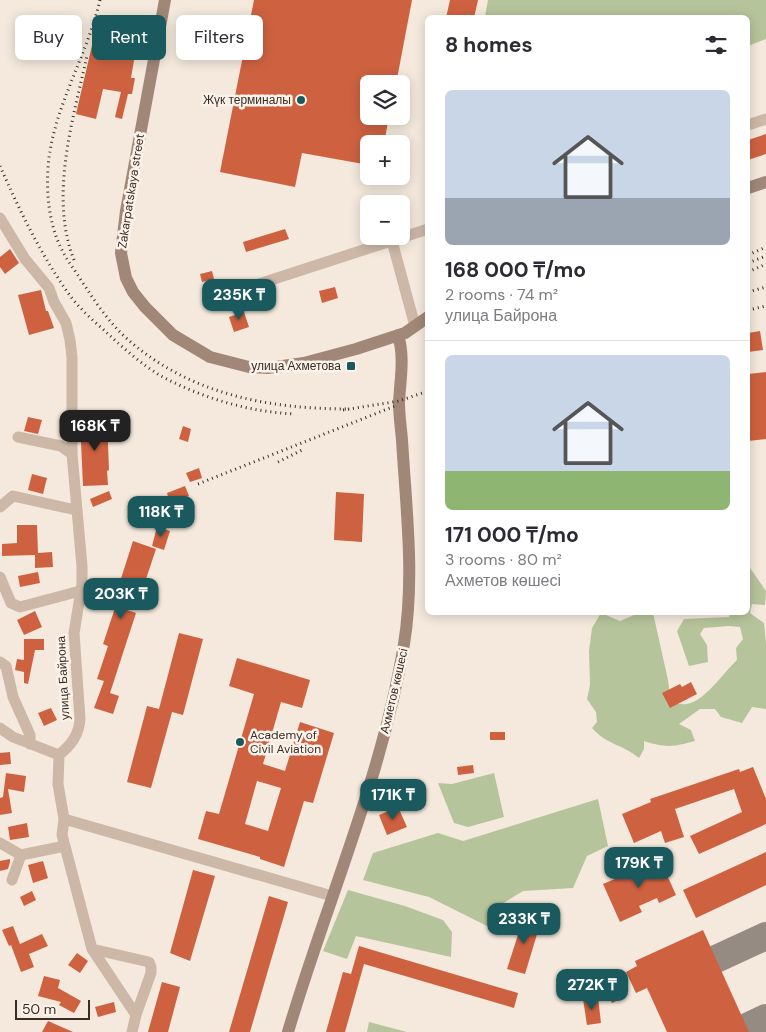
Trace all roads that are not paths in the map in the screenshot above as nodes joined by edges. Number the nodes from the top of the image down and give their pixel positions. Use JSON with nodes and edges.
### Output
{"nodes":[{"id":1,"x":165,"y":0,"type":"edge"},
{"id":2,"x":766,"y":118,"type":"edge"},
{"id":3,"x":750,"y":124,"type":"edge"},
{"id":4,"x":766,"y":182,"type":"edge"},
{"id":5,"x":750,"y":187,"type":"edge"},
{"id":6,"x":0,"y":218,"type":"edge"},
{"id":7,"x":425,"y":230,"type":"edge"},
{"id":8,"x":410,"y":235,"type":"edge"},
{"id":9,"x":380,"y":245,"type":"edge"},
{"id":10,"x":393,"y":245,"type":"edge"},
{"id":11,"x":236,"y":291,"type":"dead end"},
{"id":12,"x":425,"y":319,"type":"edge"},
{"id":13,"x":415,"y":326,"type":"junction"},
{"id":14,"x":398,"y":335,"type":"junction"},
{"id":15,"x":18,"y":436,"type":"dead end"},
{"id":16,"x":72,"y":454,"type":"junction"},
{"id":17,"x":0,"y":507,"type":"edge"},
{"id":18,"x":76,"y":510,"type":"junction"},
{"id":19,"x":0,"y":577,"type":"edge"},
{"id":20,"x":80,"y":591,"type":"junction"},
{"id":21,"x":0,"y":662,"type":"edge"},
{"id":22,"x":0,"y":728,"type":"edge"},
{"id":23,"x":30,"y":744,"type":"junction"},
{"id":24,"x":59,"y":755,"type":"junction"},
{"id":25,"x":64,"y":819,"type":"junction"},
{"id":26,"x":0,"y":843,"type":"edge"},
{"id":27,"x":65,"y":846,"type":"junction"},
{"id":28,"x":20,"y":855,"type":"junction"},
{"id":29,"x":12,"y":880,"type":"dead end"},
{"id":30,"x":332,"y":896,"type":"junction"},
{"id":31,"x":92,"y":949,"type":"junction"},
{"id":32,"x":136,"y":1016,"type":"junction"},
{"id":33,"x":132,"y":1032,"type":"edge"},
{"id":34,"x":288,"y":1032,"type":"edge"}],
"edges":[{"from":1,"to":14,"type":"street","name":"Zakarpatskaya street"},
{"from":2,"to":3,"type":"street"},
{"from":4,"to":5,"type":"street"},
{"from":6,"to":16,"type":"street","name":"улица Байрона"},
{"from":7,"to":8,"type":"street"},
{"from":9,"to":11,"type":"street"},
{"from":10,"to":13,"type":"street"},
{"from":12,"to":13,"type":"street","name":"Zakarpatskaya street"},
{"from":13,"to":14,"type":"street","name":"Zakarpatskaya street"},
{"from":14,"to":30,"type":"street","name":"Ахметов көшесі"},
{"from":15,"to":16,"type":"street"},
{"from":16,"to":18,"type":"street","name":"улица Байрона"},
{"from":17,"to":18,"type":"street"},
{"from":18,"to":20,"type":"street","name":"улица Байрона"},
{"from":19,"to":20,"type":"street"},
{"from":20,"to":24,"type":"street","name":"улица Байрона"},
{"from":21,"to":23,"type":"street"},
{"from":22,"to":23,"type":"street"},
{"from":23,"to":24,"type":"street"},
{"from":24,"to":25,"type":"street"},
{"from":25,"to":27,"type":"street"},
{"from":25,"to":30,"type":"street"},
{"from":26,"to":28,"type":"street"},
{"from":27,"to":28,"type":"street"},
{"from":27,"to":31,"type":"street"},
{"from":28,"to":29,"type":"street"},
{"from":30,"to":34,"type":"street","name":"Ахметов көшесі"},
{"from":31,"to":32,"type":"street"},
{"from":31,"to":32,"type":"street"},
{"from":32,"to":33,"type":"street"}]}
